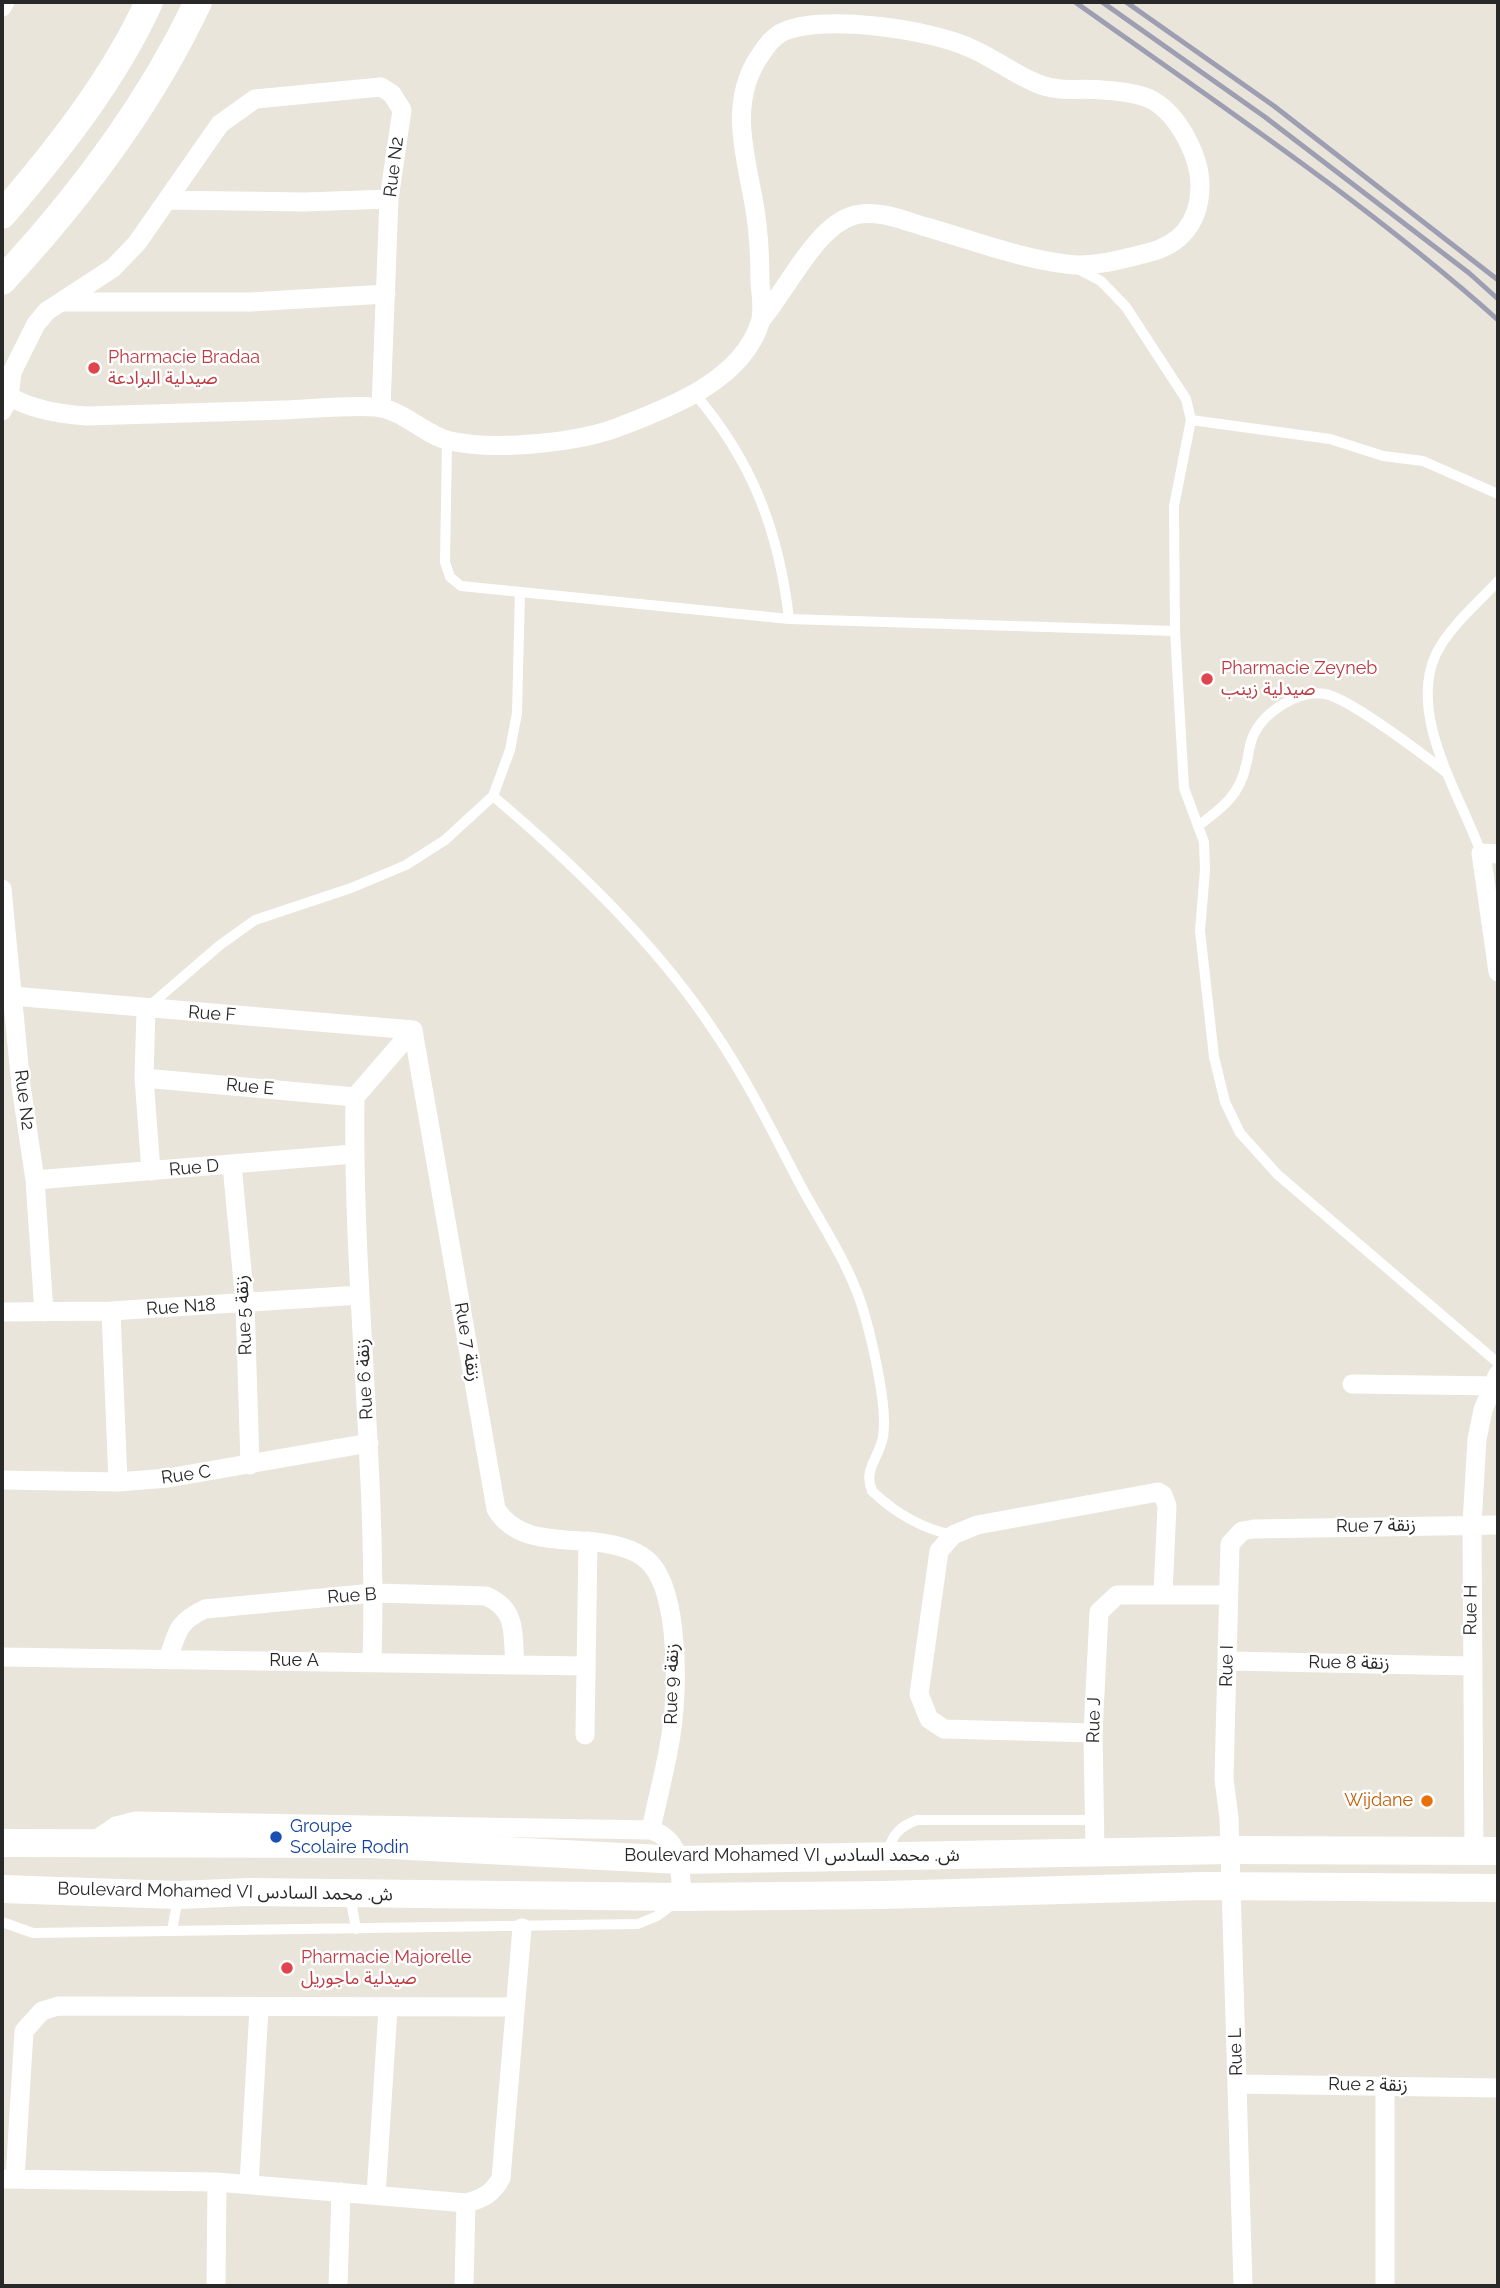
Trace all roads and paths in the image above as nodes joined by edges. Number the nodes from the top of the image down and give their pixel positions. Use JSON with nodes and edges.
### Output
{"nodes":[{"id":1,"x":5,"y":2,"type":"edge"},
{"id":2,"x":149,"y":2,"type":"edge"},
{"id":3,"x":198,"y":2,"type":"edge"},
{"id":4,"x":2,"y":6,"type":"edge"},
{"id":5,"x":390,"y":199,"type":"junction"},
{"id":6,"x":167,"y":200,"type":"junction"},
{"id":7,"x":2,"y":215,"type":"edge"},
{"id":8,"x":1070,"y":265,"type":"junction"},
{"id":9,"x":2,"y":281,"type":"edge"},
{"id":10,"x":386,"y":294,"type":"junction"},
{"id":11,"x":62,"y":302,"type":"junction"},
{"id":12,"x":761,"y":320,"type":"junction"},
{"id":13,"x":694,"y":393,"type":"junction"},
{"id":14,"x":4,"y":400,"type":"edge"},
{"id":15,"x":381,"y":407,"type":"junction"},
{"id":16,"x":1191,"y":420,"type":"junction"},
{"id":17,"x":447,"y":440,"type":"junction"},
{"id":18,"x":1498,"y":494,"type":"edge"},
{"id":19,"x":1498,"y":581,"type":"edge"},
{"id":20,"x":520,"y":592,"type":"junction"},
{"id":21,"x":789,"y":619,"type":"junction"},
{"id":22,"x":1175,"y":631,"type":"junction"},
{"id":23,"x":1447,"y":773,"type":"junction"},
{"id":24,"x":493,"y":796,"type":"junction"},
{"id":25,"x":1198,"y":826,"type":"junction"},
{"id":26,"x":1490,"y":853,"type":"edge"},
{"id":27,"x":2,"y":891,"type":"edge"},
{"id":28,"x":1498,"y":972,"type":"edge"},
{"id":29,"x":12,"y":996,"type":"junction"},
{"id":30,"x":146,"y":1009,"type":"junction"},
{"id":31,"x":413,"y":1030,"type":"junction"},
{"id":32,"x":144,"y":1078,"type":"junction"},
{"id":33,"x":355,"y":1097,"type":"junction"},
{"id":34,"x":354,"y":1154,"type":"junction"},
{"id":35,"x":232,"y":1165,"type":"junction"},
{"id":36,"x":151,"y":1171,"type":"junction"},
{"id":37,"x":35,"y":1180,"type":"junction"},
{"id":38,"x":360,"y":1295,"type":"junction"},
{"id":39,"x":245,"y":1303,"type":"junction"},
{"id":40,"x":111,"y":1311,"type":"junction"},
{"id":41,"x":2,"y":1312,"type":"edge"},
{"id":42,"x":44,"y":1312,"type":"junction"},
{"id":43,"x":1498,"y":1363,"type":"edge"},
{"id":44,"x":1497,"y":1382,"type":"edge"},
{"id":45,"x":1352,"y":1384,"type":"dead end"},
{"id":46,"x":369,"y":1443,"type":"junction"},
{"id":47,"x":250,"y":1465,"type":"junction"},
{"id":48,"x":2,"y":1480,"type":"edge"},
{"id":49,"x":118,"y":1482,"type":"junction"},
{"id":50,"x":1472,"y":1524,"type":"junction"},
{"id":51,"x":1498,"y":1525,"type":"edge"},
{"id":52,"x":1254,"y":1529,"type":"joint"},
{"id":53,"x":953,"y":1535,"type":"junction"},
{"id":54,"x":588,"y":1541,"type":"junction"},
{"id":55,"x":632,"y":1550,"type":"joint"},
{"id":56,"x":374,"y":1593,"type":"junction"},
{"id":57,"x":1163,"y":1594,"type":"junction"},
{"id":58,"x":1227,"y":1595,"type":"junction"},
{"id":59,"x":2,"y":1657,"type":"edge"},
{"id":60,"x":168,"y":1660,"type":"junction"},
{"id":61,"x":372,"y":1661,"type":"junction"},
{"id":62,"x":1228,"y":1661,"type":"junction"},
{"id":63,"x":515,"y":1664,"type":"junction"},
{"id":64,"x":1471,"y":1666,"type":"junction"},
{"id":65,"x":585,"y":1667,"type":"junction"},
{"id":66,"x":1093,"y":1732,"type":"junction"},
{"id":67,"x":585,"y":1735,"type":"dead end"},
{"id":68,"x":1230,"y":1818,"type":"joint"},
{"id":69,"x":1094,"y":1820,"type":"junction"},
{"id":70,"x":651,"y":1830,"type":"junction"},
{"id":71,"x":371,"y":1833,"type":"junction"},
{"id":72,"x":2,"y":1843,"type":"edge"},
{"id":73,"x":1230,"y":1850,"type":"junction"},
{"id":74,"x":1486,"y":1851,"type":"edge"},
{"id":75,"x":1096,"y":1853,"type":"junction"},
{"id":76,"x":886,"y":1858,"type":"junction"},
{"id":77,"x":680,"y":1860,"type":"junction"},
{"id":78,"x":1231,"y":1887,"type":"junction"},
{"id":79,"x":1498,"y":1888,"type":"edge"},
{"id":80,"x":2,"y":1889,"type":"edge"},
{"id":81,"x":350,"y":1894,"type":"junction"},
{"id":82,"x":178,"y":1895,"type":"junction"},
{"id":83,"x":682,"y":1897,"type":"junction"},
{"id":84,"x":2,"y":1922,"type":"edge"},
{"id":85,"x":522,"y":1928,"type":"junction"},
{"id":86,"x":356,"y":1929,"type":"junction"},
{"id":87,"x":172,"y":1931,"type":"junction"},
{"id":88,"x":515,"y":2007,"type":"junction"},
{"id":89,"x":259,"y":2008,"type":"junction"},
{"id":90,"x":388,"y":2009,"type":"junction"},
{"id":91,"x":1237,"y":2084,"type":"junction"},
{"id":92,"x":1385,"y":2085,"type":"junction"},
{"id":93,"x":1498,"y":2088,"type":"edge"},
{"id":94,"x":8,"y":2179,"type":"edge"},
{"id":95,"x":217,"y":2182,"type":"junction"},
{"id":96,"x":249,"y":2184,"type":"junction"},
{"id":97,"x":341,"y":2192,"type":"junction"},
{"id":98,"x":376,"y":2195,"type":"junction"},
{"id":99,"x":466,"y":2203,"type":"junction"},
{"id":100,"x":216,"y":2286,"type":"edge"},
{"id":101,"x":338,"y":2286,"type":"edge"},
{"id":102,"x":464,"y":2286,"type":"edge"},
{"id":103,"x":1243,"y":2286,"type":"edge"},
{"id":104,"x":1385,"y":2286,"type":"edge"}],
"edges":[{"from":1,"to":4,"type":"street"},
{"from":2,"to":7,"type":"main road"},
{"from":3,"to":9,"type":"main road"},
{"from":5,"to":6,"type":"street"},
{"from":5,"to":6,"type":"street","name":"Rue N2"},
{"from":5,"to":10,"type":"street","name":"Rue N2"},
{"from":6,"to":11,"type":"street","name":"Rue N2"},
{"from":8,"to":12,"type":"street"},
{"from":8,"to":12,"type":"street"},
{"from":8,"to":16,"type":"lane"},
{"from":10,"to":11,"type":"street"},
{"from":10,"to":15,"type":"street","name":"Rue N2"},
{"from":11,"to":14,"type":"street","name":"Rue N2"},
{"from":12,"to":13,"type":"street"},
{"from":13,"to":17,"type":"street"},
{"from":13,"to":21,"type":"lane"},
{"from":14,"to":15,"type":"street","name":"Rue N2"},
{"from":15,"to":17,"type":"street"},
{"from":16,"to":18,"type":"lane"},
{"from":16,"to":22,"type":"lane"},
{"from":17,"to":20,"type":"lane"},
{"from":19,"to":23,"type":"lane"},
{"from":20,"to":21,"type":"lane"},
{"from":20,"to":24,"type":"lane"},
{"from":21,"to":22,"type":"lane"},
{"from":22,"to":25,"type":"lane"},
{"from":23,"to":25,"type":"lane"},
{"from":23,"to":26,"type":"lane"},
{"from":24,"to":30,"type":"lane"},
{"from":24,"to":53,"type":"lane"},
{"from":25,"to":43,"type":"lane"},
{"from":26,"to":28,"type":"street"},
{"from":27,"to":29,"type":"street","name":"Rue N2"},
{"from":29,"to":30,"type":"street","name":"Rue F"},
{"from":29,"to":37,"type":"street","name":"Rue N2"},
{"from":30,"to":31,"type":"street","name":"Rue F"},
{"from":30,"to":32,"type":"street"},
{"from":31,"to":33,"type":"street"},
{"from":31,"to":54,"type":"street","name":"Rue 7 زنقة"},
{"from":32,"to":33,"type":"street","name":"Rue E"},
{"from":32,"to":36,"type":"street"},
{"from":33,"to":34,"type":"street","name":"Rue 6 زنقة"},
{"from":34,"to":35,"type":"street","name":"Rue D"},
{"from":34,"to":38,"type":"street","name":"Rue 6 زنقة"},
{"from":35,"to":36,"type":"street","name":"Rue D"},
{"from":35,"to":39,"type":"street","name":"Rue 5 زنقة"},
{"from":36,"to":37,"type":"street","name":"Rue D"},
{"from":37,"to":42,"type":"street","name":"Rue N2"},
{"from":38,"to":39,"type":"street","name":"Rue N18"},
{"from":38,"to":46,"type":"street","name":"Rue 6 زنقة"},
{"from":39,"to":40,"type":"street","name":"Rue N18"},
{"from":39,"to":47,"type":"street","name":"Rue 5 زنقة"},
{"from":40,"to":42,"type":"street","name":"Rue N18"},
{"from":40,"to":49,"type":"street"},
{"from":41,"to":42,"type":"street","name":"Rue N18"},
{"from":44,"to":45,"type":"street"},
{"from":44,"to":50,"type":"street","name":"Rue H"},
{"from":46,"to":47,"type":"street","name":"Rue C"},
{"from":46,"to":56,"type":"street","name":"Rue 6 زنقة"},
{"from":47,"to":49,"type":"street","name":"Rue C"},
{"from":48,"to":49,"type":"street","name":"Rue C"},
{"from":50,"to":51,"type":"street","name":"Rue 7 زنقة"},
{"from":50,"to":52,"type":"street","name":"Rue 7 زنقة"},
{"from":50,"to":64,"type":"street","name":"Rue H"},
{"from":52,"to":58,"type":"street","name":"Rue I"},
{"from":53,"to":57,"type":"street"},
{"from":53,"to":66,"type":"street"},
{"from":54,"to":55,"type":"street","name":"Rue 7 زنقة"},
{"from":54,"to":65,"type":"street"},
{"from":55,"to":70,"type":"street","name":"Rue 9 زنقة"},
{"from":56,"to":60,"type":"street","name":"Rue B"},
{"from":56,"to":61,"type":"street","name":"Rue 6 زنقة"},
{"from":56,"to":63,"type":"street","name":"Rue B"},
{"from":57,"to":58,"type":"street"},
{"from":57,"to":66,"type":"street","name":"Rue J"},
{"from":58,"to":62,"type":"street","name":"Rue I"},
{"from":59,"to":60,"type":"street","name":"Rue A"},
{"from":60,"to":61,"type":"street","name":"Rue A"},
{"from":61,"to":63,"type":"street","name":"Rue A"},
{"from":62,"to":64,"type":"street","name":"Rue 8 زنقة"},
{"from":62,"to":68,"type":"street","name":"Rue I"},
{"from":63,"to":65,"type":"street","name":"Rue A"},
{"from":64,"to":74,"type":"street","name":"Rue H"},
{"from":65,"to":67,"type":"street"},
{"from":66,"to":69,"type":"street","name":"Rue J"},
{"from":68,"to":73,"type":"street","name":"Rue L"},
{"from":69,"to":75,"type":"street","name":"Rue J"},
{"from":69,"to":76,"type":"lane"},
{"from":70,"to":71,"type":"street"},
{"from":70,"to":77,"type":"street"},
{"from":71,"to":72,"type":"main road","name":"Boulevard Mohamed VI ش. محمد السادس"},
{"from":71,"to":77,"type":"main road","name":"Boulevard Mohamed VI ش. محمد السادس"},
{"from":73,"to":74,"type":"main road","name":"Boulevard Mohamed VI ش. محمد السادس"},
{"from":73,"to":75,"type":"main road","name":"Boulevard Mohamed VI ش. محمد السادس"},
{"from":73,"to":78,"type":"street","name":"Rue L"},
{"from":75,"to":76,"type":"main road","name":"Boulevard Mohamed VI ش. محمد السادس"},
{"from":76,"to":77,"type":"main road","name":"Boulevard Mohamed VI ش. محمد السادس"},
{"from":77,"to":83,"type":"street"},
{"from":78,"to":79,"type":"main road","name":"Boulevard Mohamed VI ش. محمد السادس"},
{"from":78,"to":83,"type":"main road","name":"Boulevard Mohamed VI ش. محمد السادس"},
{"from":78,"to":91,"type":"street","name":"Rue L"},
{"from":80,"to":82,"type":"main road","name":"Boulevard Mohamed VI ش. محمد السادس"},
{"from":81,"to":82,"type":"main road","name":"Boulevard Mohamed VI ش. محمد السادس"},
{"from":81,"to":83,"type":"main road","name":"Boulevard Mohamed VI ش. محمد السادس"},
{"from":81,"to":86,"type":"lane"},
{"from":82,"to":87,"type":"lane"},
{"from":83,"to":85,"type":"lane"},
{"from":84,"to":87,"type":"lane"},
{"from":85,"to":86,"type":"lane"},
{"from":85,"to":88,"type":"street"},
{"from":86,"to":87,"type":"lane"},
{"from":88,"to":90,"type":"street"},
{"from":88,"to":99,"type":"street"},
{"from":89,"to":90,"type":"street"},
{"from":89,"to":94,"type":"street"},
{"from":89,"to":96,"type":"street"},
{"from":90,"to":98,"type":"street"},
{"from":91,"to":92,"type":"street","name":"Rue 2 زنقة"},
{"from":91,"to":103,"type":"street","name":"Rue L"},
{"from":92,"to":93,"type":"street","name":"Rue 2 زنقة"},
{"from":92,"to":104,"type":"street"},
{"from":94,"to":95,"type":"street"},
{"from":95,"to":96,"type":"street"},
{"from":95,"to":100,"type":"street"},
{"from":96,"to":97,"type":"street"},
{"from":97,"to":98,"type":"street"},
{"from":97,"to":101,"type":"street"},
{"from":98,"to":99,"type":"street"},
{"from":99,"to":102,"type":"street"}]}
